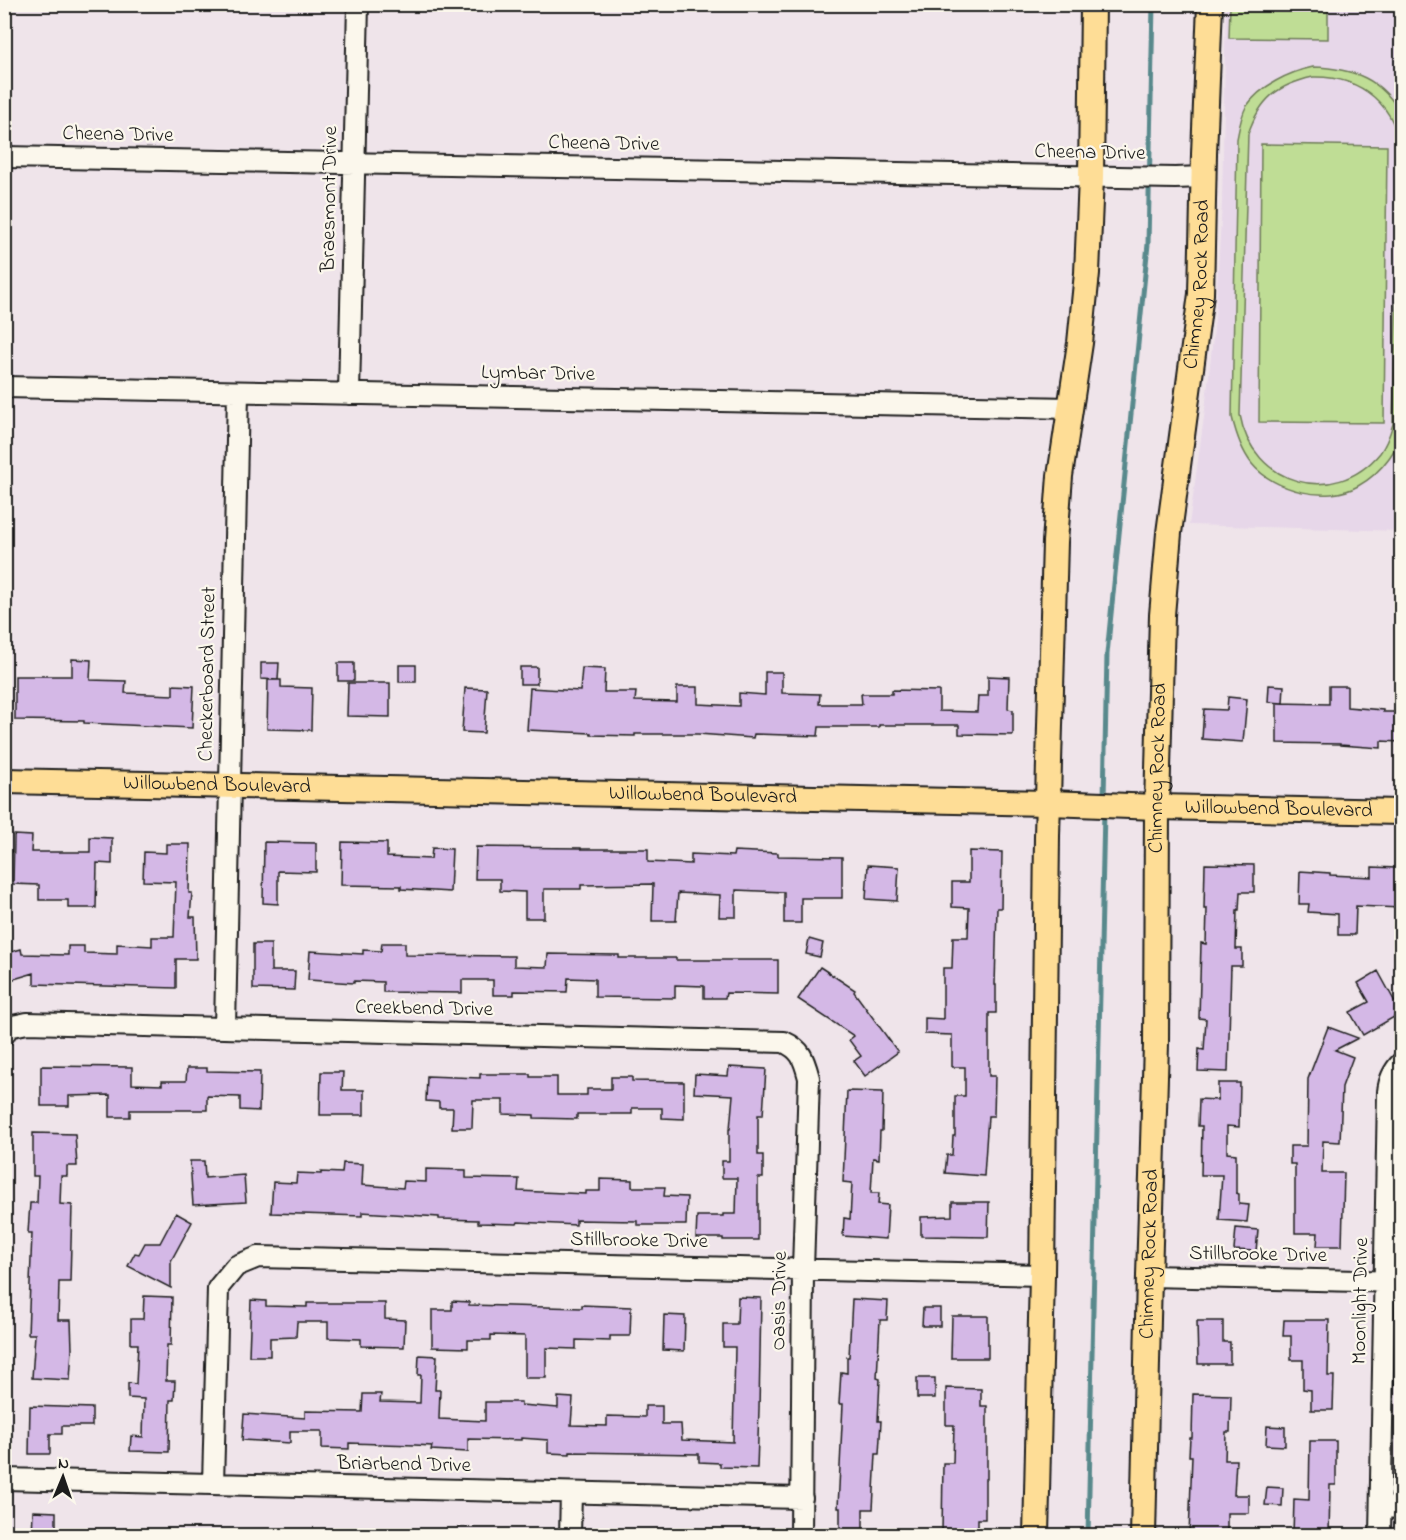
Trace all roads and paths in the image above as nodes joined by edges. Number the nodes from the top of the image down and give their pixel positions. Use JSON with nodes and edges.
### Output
{"nodes":[{"id":1,"x":358,"y":4,"type":"edge"},
{"id":2,"x":1093,"y":4,"type":"edge"},
{"id":3,"x":1210,"y":4,"type":"edge"},
{"id":4,"x":4,"y":157,"type":"edge"},
{"id":5,"x":355,"y":163,"type":"junction"},
{"id":6,"x":1091,"y":177,"type":"junction"},
{"id":7,"x":1203,"y":177,"type":"junction"},
{"id":8,"x":4,"y":387,"type":"edge"},
{"id":9,"x":238,"y":392,"type":"junction"},
{"id":10,"x":350,"y":394,"type":"junction"},
{"id":11,"x":1071,"y":408,"type":"junction"},
{"id":12,"x":4,"y":781,"type":"edge"},
{"id":13,"x":230,"y":786,"type":"junction"},
{"id":14,"x":1049,"y":803,"type":"junction"},
{"id":15,"x":1157,"y":807,"type":"junction"},
{"id":16,"x":1401,"y":812,"type":"edge"},
{"id":17,"x":225,"y":1028,"type":"junction"},
{"id":18,"x":4,"y":1035,"type":"edge"},
{"id":19,"x":1398,"y":1065,"type":"edge"},
{"id":20,"x":806,"y":1066,"type":"joint"},
{"id":21,"x":803,"y":1269,"type":"junction"},
{"id":22,"x":1042,"y":1275,"type":"junction"},
{"id":23,"x":1149,"y":1276,"type":"junction"},
{"id":24,"x":1393,"y":1282,"type":"edge"},
{"id":25,"x":4,"y":1479,"type":"edge"},
{"id":26,"x":213,"y":1484,"type":"junction"},
{"id":27,"x":571,"y":1493,"type":"junction"},
{"id":28,"x":802,"y":1498,"type":"junction"},
{"id":29,"x":1381,"y":1508,"type":"junction"},
{"id":30,"x":1401,"y":1508,"type":"edge"},
{"id":31,"x":570,"y":1536,"type":"edge"},
{"id":32,"x":801,"y":1536,"type":"edge"},
{"id":33,"x":1036,"y":1536,"type":"edge"},
{"id":34,"x":1143,"y":1536,"type":"edge"},
{"id":35,"x":1380,"y":1536,"type":"edge"}],
"edges":[{"from":1,"to":5,"type":"street","name":"Braesmont Drive"},
{"from":2,"to":6,"type":"main road"},
{"from":3,"to":7,"type":"main road","name":"Chimney Rock Road"},
{"from":4,"to":5,"type":"street","name":"Cheena Drive"},
{"from":5,"to":6,"type":"street","name":"Cheena Drive"},
{"from":5,"to":10,"type":"street","name":"Braesmont Drive"},
{"from":6,"to":7,"type":"street","name":"Cheena Drive"},
{"from":6,"to":11,"type":"main road"},
{"from":7,"to":15,"type":"main road","name":"Chimney Rock Road"},
{"from":8,"to":9,"type":"street","name":"Lymbar Drive"},
{"from":9,"to":10,"type":"street","name":"Lymbar Drive"},
{"from":9,"to":13,"type":"street","name":"Checkerboard Street"},
{"from":10,"to":11,"type":"street","name":"Lymbar Drive"},
{"from":11,"to":14,"type":"main road"},
{"from":12,"to":13,"type":"main road","name":"Willowbend Boulevard"},
{"from":13,"to":14,"type":"main road","name":"Willowbend Boulevard"},
{"from":13,"to":17,"type":"street","name":"Checkerboard Street"},
{"from":14,"to":15,"type":"main road","name":"Willowbend Boulevard"},
{"from":14,"to":22,"type":"main road"},
{"from":15,"to":16,"type":"main road","name":"Willowbend Boulevard"},
{"from":15,"to":23,"type":"main road","name":"Chimney Rock Road"},
{"from":17,"to":18,"type":"street","name":"Creekbend Drive"},
{"from":17,"to":20,"type":"street","name":"Creekbend Drive"},
{"from":19,"to":24,"type":"street","name":"Moonlight Drive"},
{"from":20,"to":21,"type":"street","name":"Oasis Drive"},
{"from":21,"to":22,"type":"street","name":"Stillbrooke Drive"},
{"from":21,"to":26,"type":"street","name":"Stillbrooke Drive"},
{"from":21,"to":28,"type":"street","name":"Oasis Drive"},
{"from":22,"to":33,"type":"main road"},
{"from":23,"to":24,"type":"street","name":"Stillbrooke Drive"},
{"from":23,"to":34,"type":"main road","name":"Chimney Rock Road"},
{"from":24,"to":29,"type":"street","name":"Moonlight Drive"},
{"from":25,"to":26,"type":"street","name":"Briarbend Drive"},
{"from":26,"to":27,"type":"street","name":"Briarbend Drive"},
{"from":27,"to":28,"type":"street","name":"Briarbend Drive"},
{"from":27,"to":31,"type":"street"},
{"from":28,"to":32,"type":"street","name":"Oasis Drive"},
{"from":29,"to":30,"type":"street"},
{"from":29,"to":35,"type":"street","name":"Moonlight Drive"}]}
